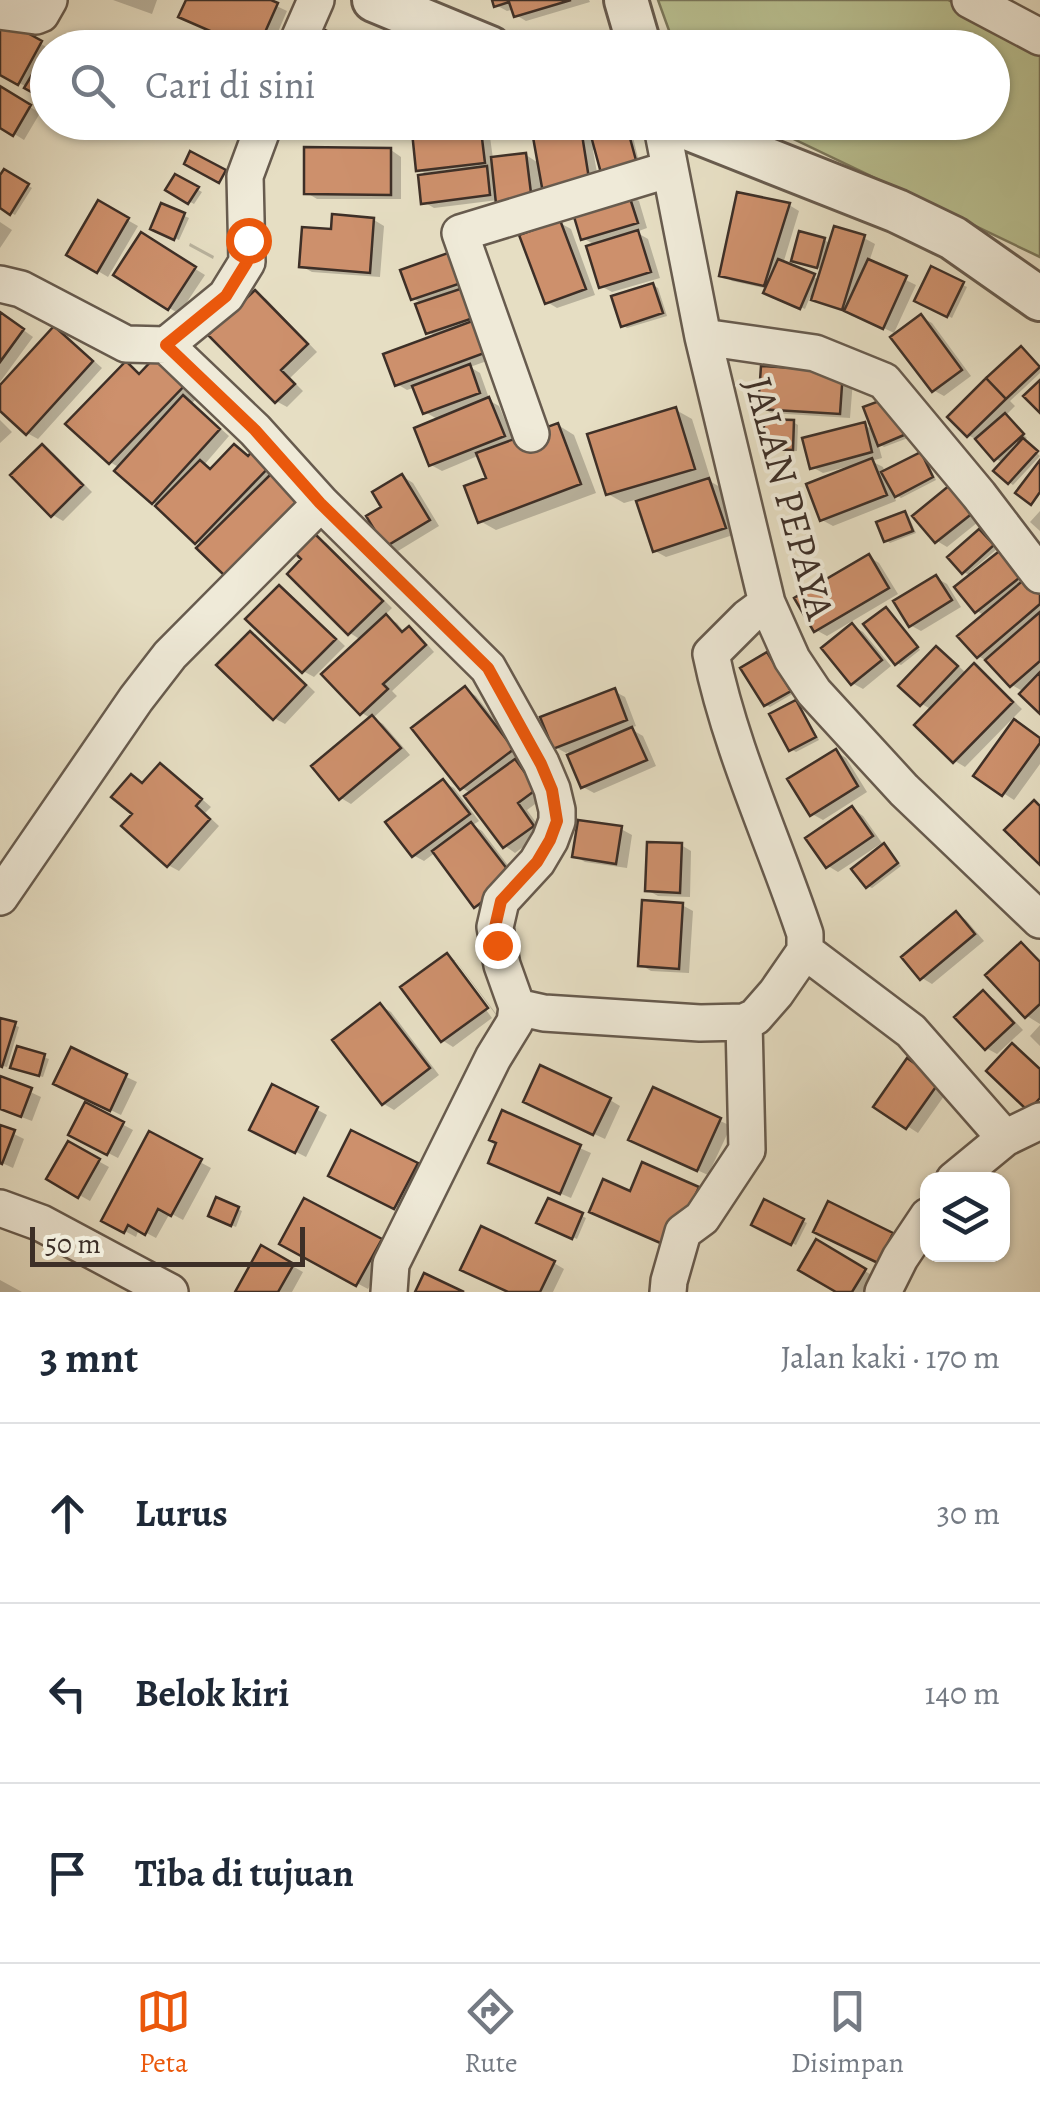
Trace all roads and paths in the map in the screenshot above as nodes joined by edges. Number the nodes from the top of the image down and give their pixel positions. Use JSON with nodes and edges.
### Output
{"nodes":[{"id":1,"x":48,"y":0,"type":"edge"},
{"id":2,"x":316,"y":0,"type":"edge"},
{"id":3,"x":374,"y":0,"type":"edge"},
{"id":4,"x":626,"y":0,"type":"edge"},
{"id":5,"x":970,"y":0,"type":"edge"},
{"id":6,"x":0,"y":10,"type":"edge"},
{"id":7,"x":304,"y":30,"type":"edge"},
{"id":8,"x":446,"y":30,"type":"edge"},
{"id":9,"x":635,"y":30,"type":"edge"},
{"id":10,"x":1040,"y":37,"type":"edge"},
{"id":11,"x":258,"y":140,"type":"edge"},
{"id":12,"x":665,"y":140,"type":"edge"},
{"id":13,"x":717,"y":140,"type":"edge"},
{"id":14,"x":670,"y":168,"type":"junction"},
{"id":15,"x":0,"y":284,"type":"edge"},
{"id":16,"x":1040,"y":299,"type":"edge"},
{"id":17,"x":703,"y":337,"type":"junction"},
{"id":18,"x":166,"y":345,"type":"junction"},
{"id":19,"x":531,"y":434,"type":"dead end"},
{"id":20,"x":320,"y":503,"type":"junction"},
{"id":21,"x":1040,"y":575,"type":"edge"},
{"id":22,"x":767,"y":603,"type":"junction"},
{"id":23,"x":0,"y":897,"type":"edge"},
{"id":24,"x":1035,"y":905,"type":"edge"},
{"id":25,"x":805,"y":952,"type":"junction"},
{"id":26,"x":518,"y":1007,"type":"junction"},
{"id":27,"x":744,"y":1022,"type":"junction"},
{"id":28,"x":1039,"y":1123,"type":"edge"},
{"id":29,"x":1005,"y":1138,"type":"junction"},
{"id":30,"x":964,"y":1172,"type":"edge"},
{"id":31,"x":0,"y":1208,"type":"edge"},
{"id":32,"x":920,"y":1228,"type":"edge"},
{"id":33,"x":170,"y":1292,"type":"edge"},
{"id":34,"x":389,"y":1292,"type":"edge"},
{"id":35,"x":668,"y":1292,"type":"edge"},
{"id":36,"x":883,"y":1292,"type":"edge"}],
"edges":[{"from":1,"to":6,"type":"street"},
{"from":2,"to":7,"type":"street"},
{"from":3,"to":8,"type":"street"},
{"from":4,"to":9,"type":"street"},
{"from":5,"to":10,"type":"street"},
{"from":11,"to":18,"type":"street"},
{"from":12,"to":14,"type":"street","name":"JALAN PEPAYA"},
{"from":13,"to":16,"type":"street"},
{"from":14,"to":17,"type":"street","name":"JALAN PEPAYA"},
{"from":14,"to":19,"type":"street"},
{"from":15,"to":18,"type":"street"},
{"from":17,"to":21,"type":"street"},
{"from":17,"to":22,"type":"street","name":"JALAN PEPAYA"},
{"from":18,"to":20,"type":"street"},
{"from":20,"to":23,"type":"street"},
{"from":20,"to":26,"type":"street"},
{"from":22,"to":24,"type":"street","name":"JALAN PEPAYA"},
{"from":22,"to":25,"type":"street"},
{"from":25,"to":27,"type":"street"},
{"from":25,"to":29,"type":"street"},
{"from":26,"to":27,"type":"street"},
{"from":26,"to":34,"type":"street"},
{"from":27,"to":35,"type":"street"},
{"from":28,"to":29,"type":"street"},
{"from":29,"to":30,"type":"street"},
{"from":31,"to":33,"type":"street"},
{"from":32,"to":36,"type":"street"}]}
